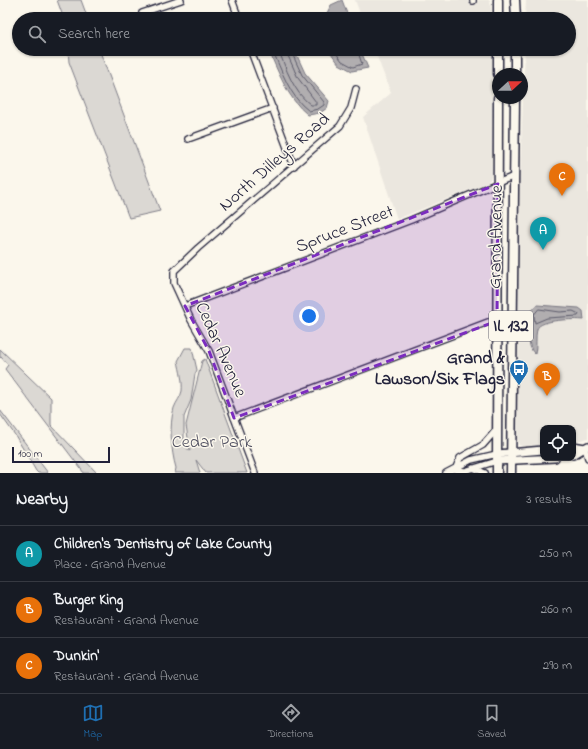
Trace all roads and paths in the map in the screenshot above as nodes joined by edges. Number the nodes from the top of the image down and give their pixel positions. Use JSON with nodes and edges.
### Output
{"nodes":[{"id":1,"x":181,"y":0,"type":"edge"},
{"id":2,"x":232,"y":0,"type":"edge"},
{"id":3,"x":498,"y":0,"type":"edge"},
{"id":4,"x":515,"y":0,"type":"edge"},
{"id":5,"x":145,"y":12,"type":"edge"},
{"id":6,"x":236,"y":12,"type":"edge"},
{"id":7,"x":498,"y":12,"type":"edge"},
{"id":8,"x":516,"y":12,"type":"edge"},
{"id":9,"x":253,"y":56,"type":"edge"},
{"id":10,"x":498,"y":56,"type":"edge"},
{"id":11,"x":515,"y":56,"type":"edge"},
{"id":12,"x":498,"y":68,"type":"edge"},
{"id":13,"x":515,"y":68,"type":"edge"},
{"id":14,"x":356,"y":89,"type":"dead end"},
{"id":15,"x":498,"y":104,"type":"edge"},
{"id":16,"x":515,"y":104,"type":"edge"},
{"id":17,"x":272,"y":108,"type":"junction"},
{"id":18,"x":188,"y":139,"type":"dead end"},
{"id":19,"x":294,"y":166,"type":"junction"},
{"id":20,"x":514,"y":176,"type":"junction"},
{"id":21,"x":498,"y":184,"type":"junction"},
{"id":22,"x":198,"y":248,"type":"joint"},
{"id":23,"x":185,"y":306,"type":"junction"},
{"id":24,"x":511,"y":320,"type":"junction"},
{"id":25,"x":497,"y":321,"type":"junction"},
{"id":26,"x":234,"y":418,"type":"junction"},
{"id":27,"x":497,"y":429,"type":"junction"},
{"id":28,"x":576,"y":446,"type":"edge"},
{"id":29,"x":586,"y":447,"type":"edge"},
{"id":30,"x":540,"y":451,"type":"edge"},
{"id":31,"x":576,"y":453,"type":"edge"},
{"id":32,"x":511,"y":456,"type":"junction"},
{"id":33,"x":497,"y":457,"type":"junction"},
{"id":34,"x":540,"y":457,"type":"edge"},
{"id":35,"x":588,"y":458,"type":"edge"},
{"id":36,"x":473,"y":468,"type":"junction"},
{"id":37,"x":455,"y":470,"type":"junction"},
{"id":38,"x":255,"y":473,"type":"edge"},
{"id":39,"x":446,"y":473,"type":"edge"},
{"id":40,"x":485,"y":473,"type":"edge"},
{"id":41,"x":497,"y":473,"type":"edge"},
{"id":42,"x":511,"y":473,"type":"edge"}],
"edges":[{"from":1,"to":5,"type":"street"},
{"from":2,"to":6,"type":"street"},
{"from":3,"to":7,"type":"main road"},
{"from":4,"to":8,"type":"main road"},
{"from":9,"to":17,"type":"street"},
{"from":10,"to":12,"type":"main road"},
{"from":11,"to":13,"type":"main road"},
{"from":14,"to":19,"type":"street","name":"North Dilleys Road"},
{"from":15,"to":21,"type":"main road","name":"Grand Avenue","number":"IL 132"},
{"from":16,"to":20,"type":"main road","name":"Grand Avenue","number":"IL 132"},
{"from":17,"to":18,"type":"street"},
{"from":17,"to":19,"type":"street"},
{"from":19,"to":22,"type":"street","name":"North Dilleys Road"},
{"from":20,"to":21,"type":"street","name":"Spruce Street"},
{"from":20,"to":24,"type":"main road","name":"Grand Avenue","number":"IL 132"},
{"from":21,"to":23,"type":"street","name":"Spruce Street"},
{"from":21,"to":25,"type":"main road","name":"Grand Avenue","number":"IL 132"},
{"from":22,"to":23,"type":"street","name":"Cedar Avenue"},
{"from":23,"to":26,"type":"street","name":"Cedar Avenue"},
{"from":24,"to":25,"type":"street"},
{"from":24,"to":32,"type":"main road","name":"Grand Avenue","number":"IL 132"},
{"from":25,"to":26,"type":"street"},
{"from":25,"to":27,"type":"main road","name":"Grand Avenue","number":"IL 132"},
{"from":26,"to":38,"type":"street","name":"Cedar Avenue"},
{"from":27,"to":33,"type":"main road","name":"Grand Avenue","number":"IL 132"},
{"from":27,"to":37,"type":"street"},
{"from":28,"to":29,"type":"street"},
{"from":29,"to":31,"type":"street"},
{"from":29,"to":35,"type":"street"},
{"from":30,"to":32,"type":"street"},
{"from":32,"to":33,"type":"street"},
{"from":32,"to":34,"type":"street"},
{"from":32,"to":42,"type":"main road","name":"Grand Avenue","number":"IL 132"},
{"from":33,"to":36,"type":"street"},
{"from":33,"to":37,"type":"street"},
{"from":33,"to":41,"type":"main road","name":"Grand Avenue","number":"IL 132"},
{"from":36,"to":37,"type":"street"},
{"from":36,"to":40,"type":"street"},
{"from":37,"to":39,"type":"street"}]}
